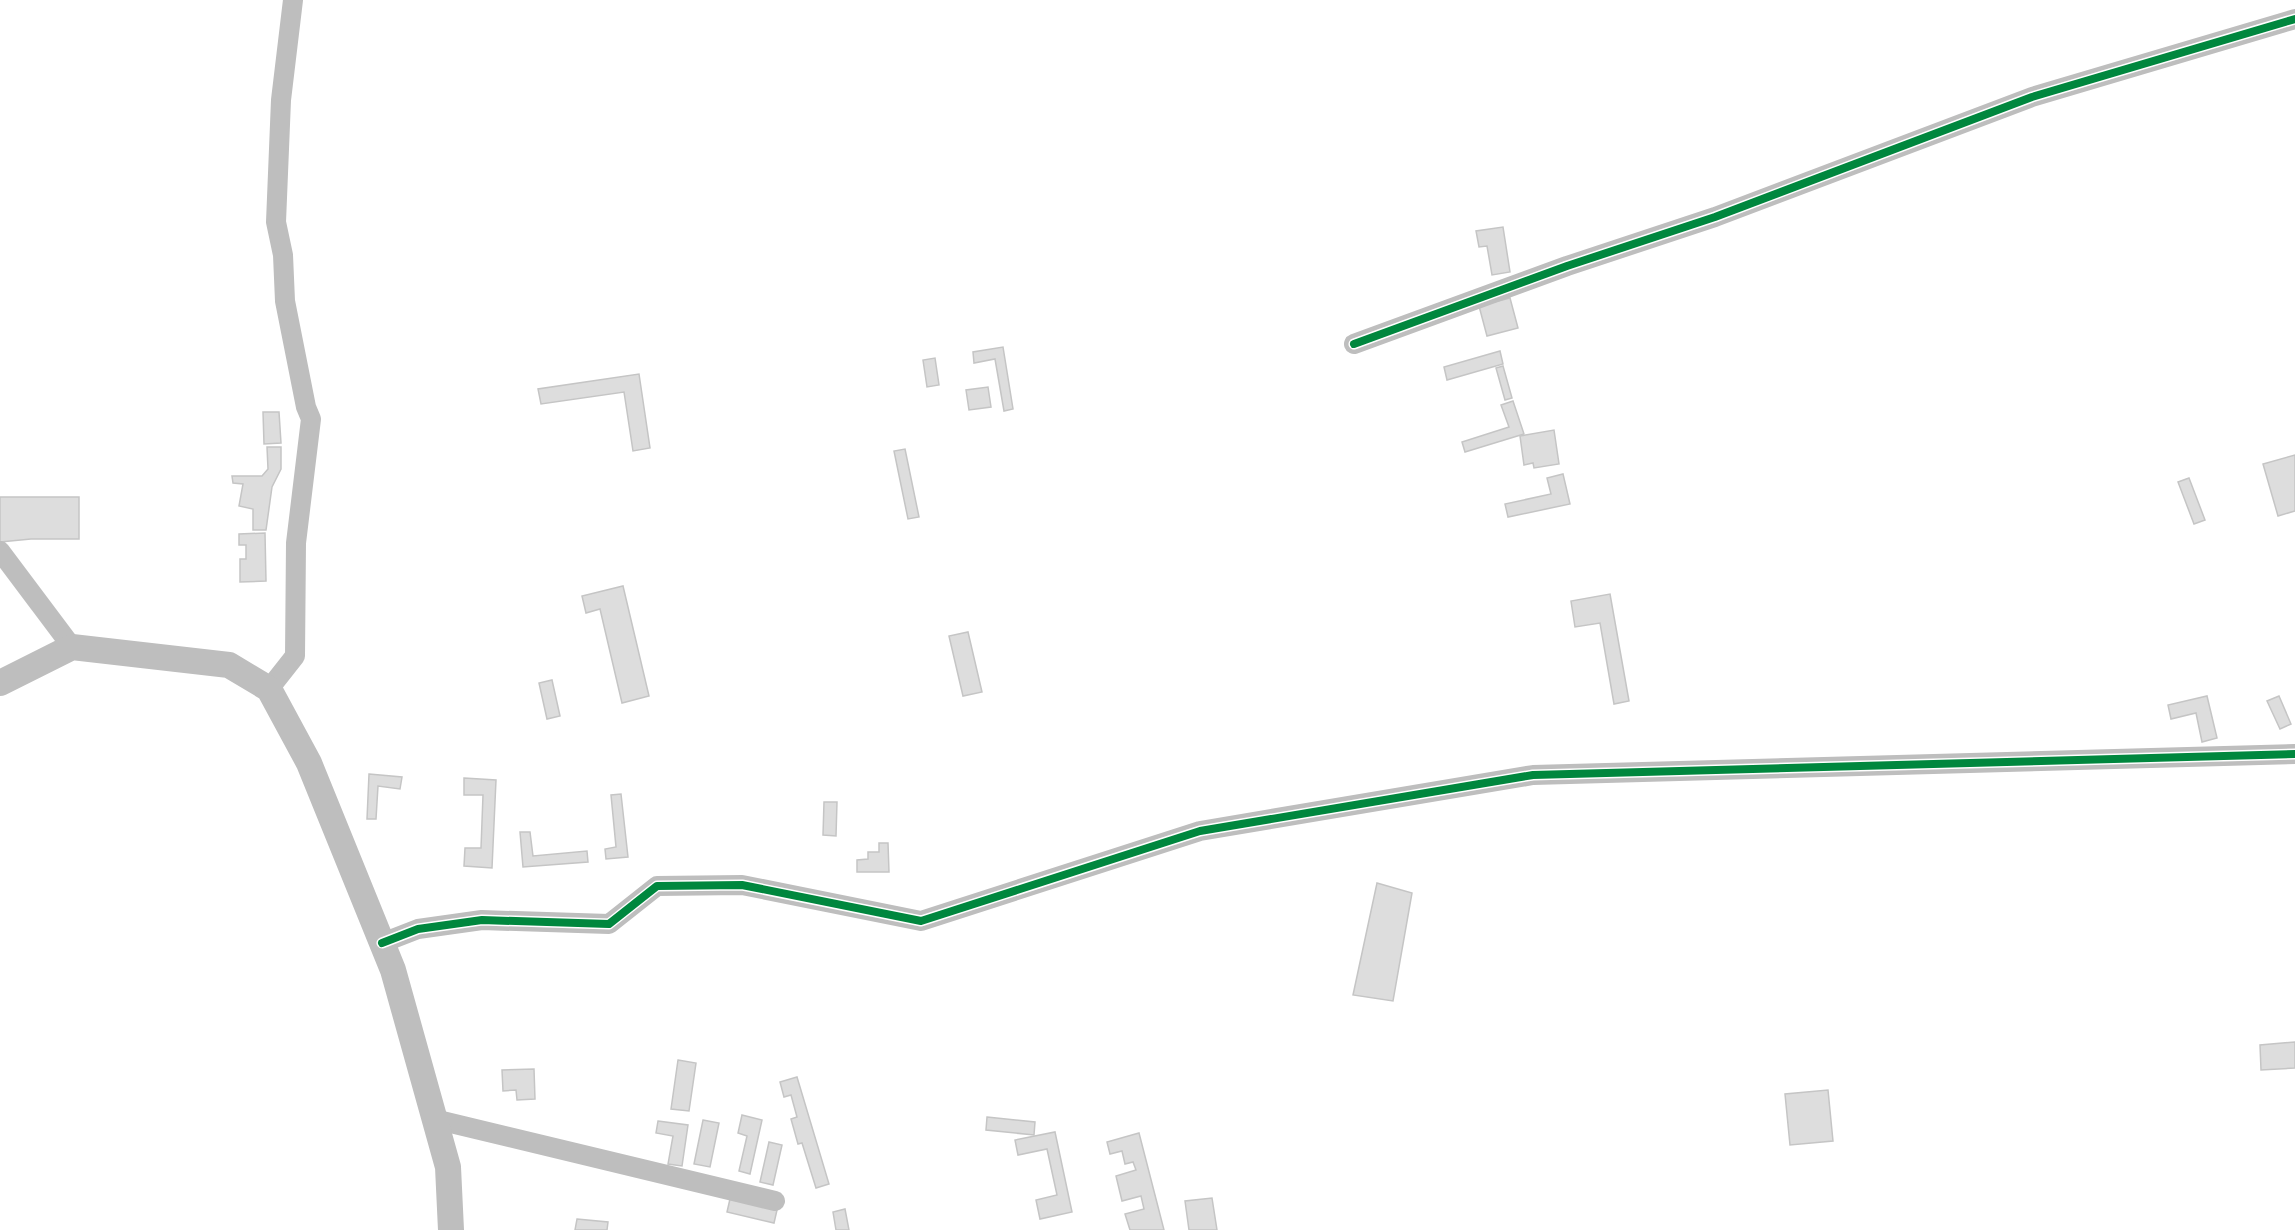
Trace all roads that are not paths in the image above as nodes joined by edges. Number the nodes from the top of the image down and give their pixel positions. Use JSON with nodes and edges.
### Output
{"nodes":[{"id":1,"x":294,"y":0,"type":"edge"},
{"id":2,"x":2295,"y":19,"type":"edge"},
{"id":3,"x":1354,"y":344,"type":"dead end"},
{"id":4,"x":0,"y":551,"type":"edge"},
{"id":5,"x":72,"y":647,"type":"junction"},
{"id":6,"x":0,"y":683,"type":"edge"},
{"id":7,"x":269,"y":689,"type":"junction"},
{"id":8,"x":2295,"y":754,"type":"edge"},
{"id":9,"x":382,"y":943,"type":"junction"},
{"id":10,"x":434,"y":1119,"type":"junction"},
{"id":11,"x":775,"y":1201,"type":"dead end"},
{"id":12,"x":451,"y":1230,"type":"edge"}],
"edges":[{"from":1,"to":7,"type":"street"},
{"from":2,"to":3,"type":"street"},
{"from":4,"to":5,"type":"street"},
{"from":5,"to":6,"type":"street"},
{"from":5,"to":7,"type":"street"},
{"from":7,"to":9,"type":"street"},
{"from":8,"to":9,"type":"street"},
{"from":9,"to":10,"type":"street"},
{"from":10,"to":11,"type":"street"},
{"from":10,"to":12,"type":"street"}]}
